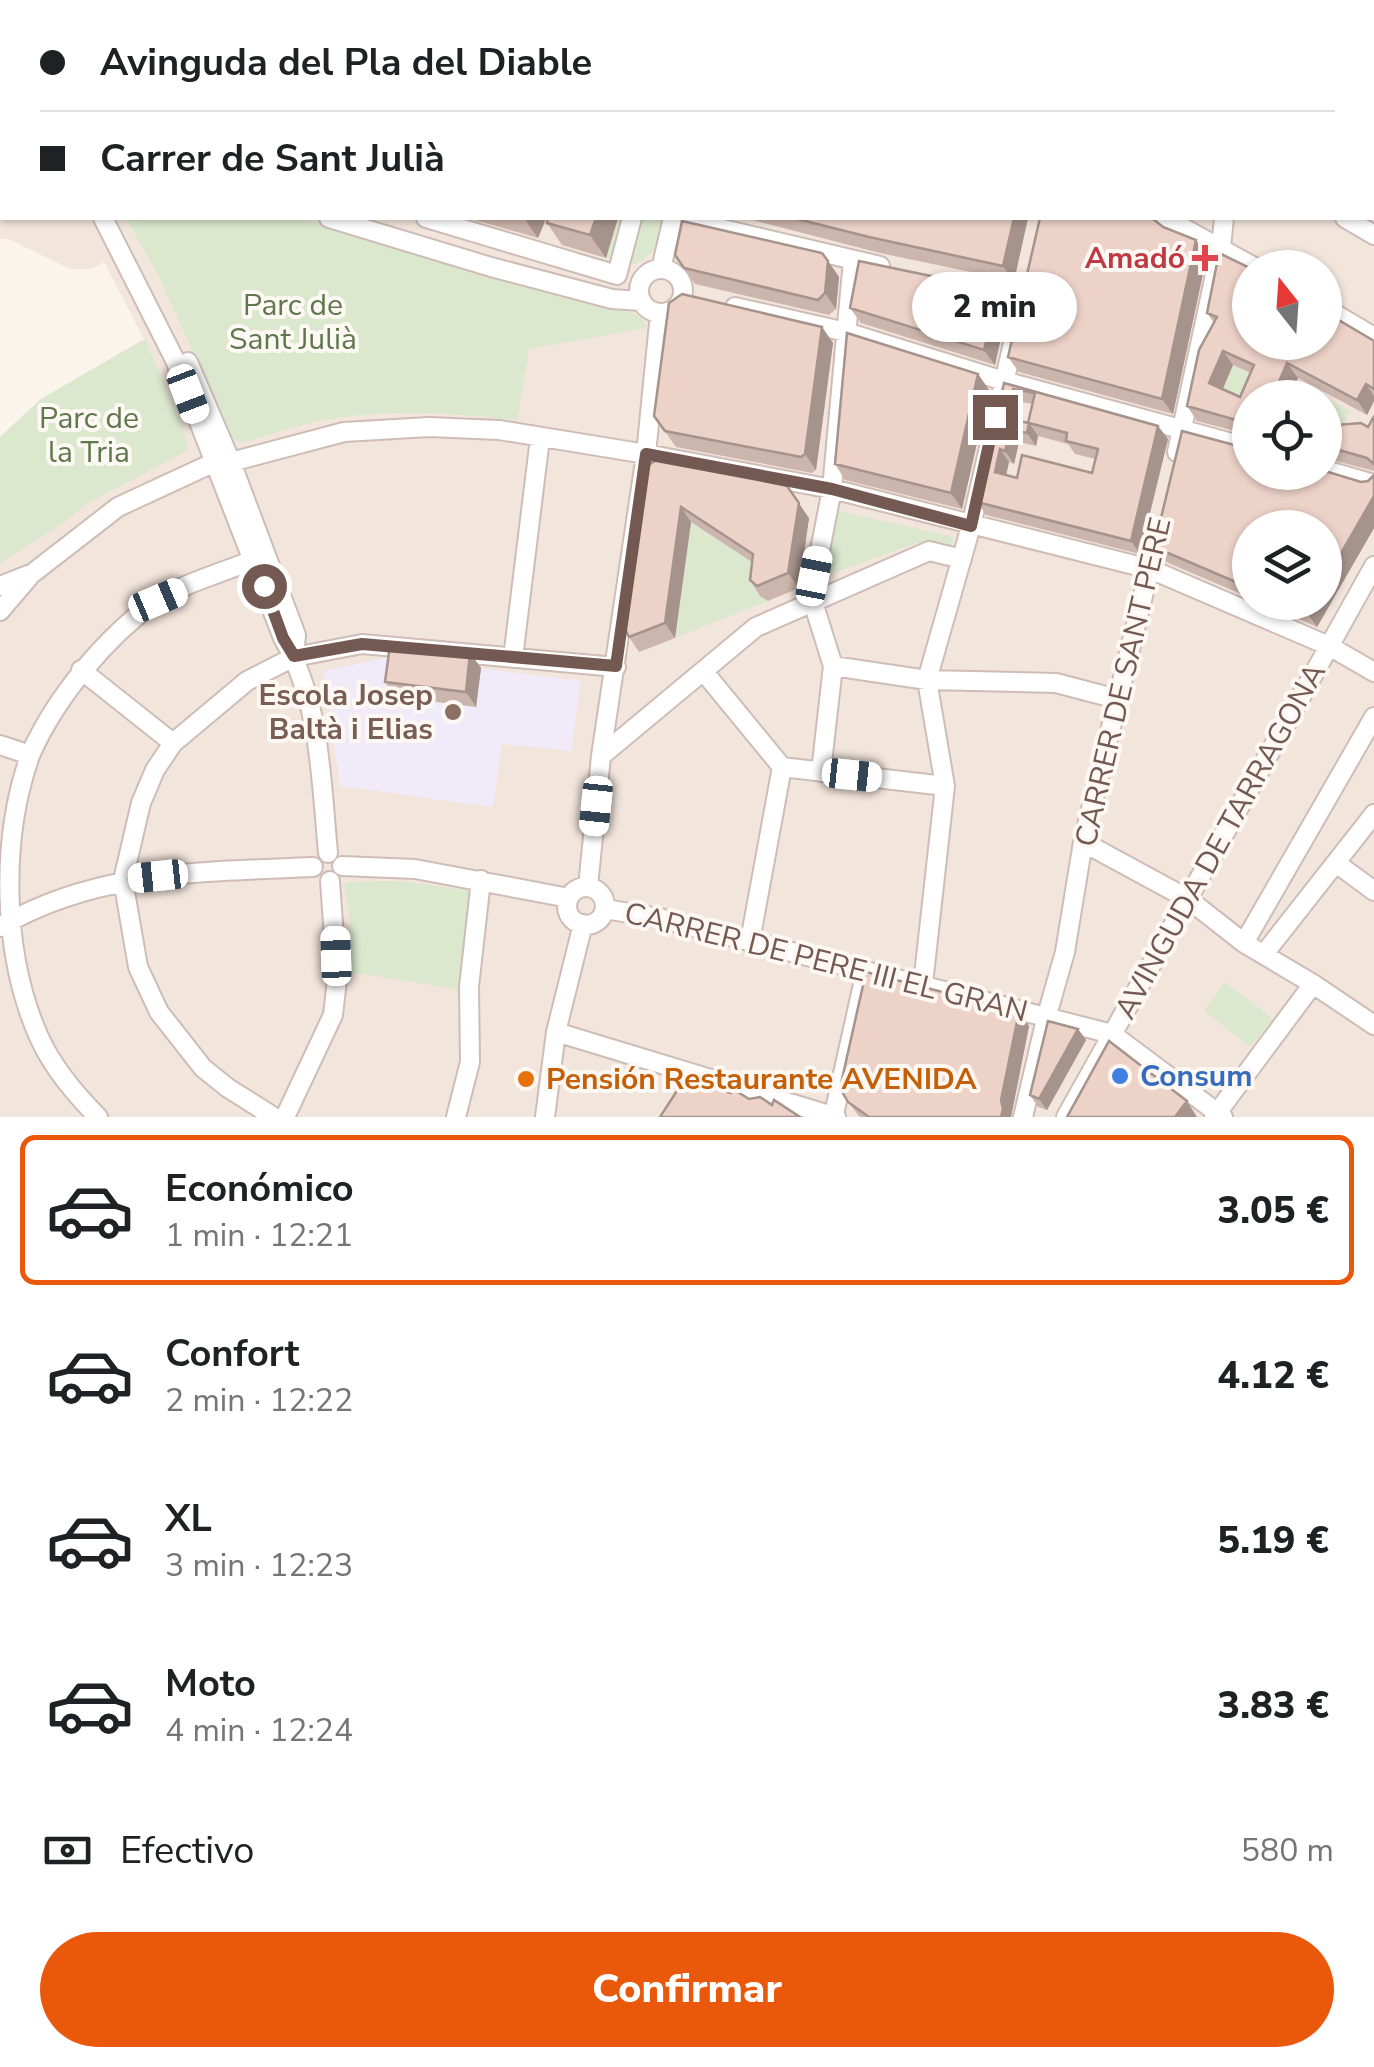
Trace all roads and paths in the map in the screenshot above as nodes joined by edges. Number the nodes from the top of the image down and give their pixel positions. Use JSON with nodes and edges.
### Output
{"nodes":[{"id":1,"x":103,"y":220,"type":"edge"},
{"id":2,"x":113,"y":220,"type":"edge"},
{"id":3,"x":335,"y":220,"type":"edge"},
{"id":4,"x":436,"y":220,"type":"edge"},
{"id":5,"x":631,"y":220,"type":"edge"},
{"id":6,"x":674,"y":220,"type":"edge"},
{"id":7,"x":683,"y":220,"type":"edge"},
{"id":8,"x":1170,"y":220,"type":"edge"},
{"id":9,"x":1224,"y":220,"type":"edge"},
{"id":10,"x":1348,"y":220,"type":"edge"},
{"id":11,"x":1374,"y":235,"type":"edge"},
{"id":12,"x":1221,"y":246,"type":"junction"},
{"id":13,"x":1232,"y":252,"type":"edge"},
{"id":14,"x":853,"y":260,"type":"junction"},
{"id":15,"x":661,"y":270,"type":"junction"},
{"id":16,"x":901,"y":270,"type":"edge"},
{"id":17,"x":954,"y":281,"type":"edge"},
{"id":18,"x":699,"y":298,"type":"junction"},
{"id":19,"x":641,"y":300,"type":"junction"},
{"id":20,"x":660,"y":313,"type":"junction"},
{"id":21,"x":1342,"y":318,"type":"edge"},
{"id":22,"x":846,"y":332,"type":"junction"},
{"id":23,"x":1374,"y":337,"type":"edge"},
{"id":24,"x":1004,"y":380,"type":"junction"},
{"id":25,"x":1182,"y":428,"type":"junction"},
{"id":26,"x":540,"y":438,"type":"junction"},
{"id":27,"x":1232,"y":443,"type":"edge"},
{"id":28,"x":646,"y":454,"type":"junction"},
{"id":29,"x":223,"y":462,"type":"junction"},
{"id":30,"x":1174,"y":463,"type":"edge"},
{"id":31,"x":1342,"y":475,"type":"edge"},
{"id":32,"x":1374,"y":484,"type":"edge"},
{"id":33,"x":832,"y":489,"type":"junction"},
{"id":34,"x":1162,"y":516,"type":"edge"},
{"id":35,"x":971,"y":526,"type":"junction"},
{"id":36,"x":962,"y":558,"type":"junction"},
{"id":37,"x":255,"y":560,"type":"junction"},
{"id":38,"x":1374,"y":566,"type":"edge"},
{"id":39,"x":1150,"y":568,"type":"junction"},
{"id":40,"x":33,"y":572,"type":"junction"},
{"id":41,"x":814,"y":576,"type":"dead end"},
{"id":42,"x":0,"y":586,"type":"edge"},
{"id":43,"x":813,"y":602,"type":"junction"},
{"id":44,"x":0,"y":611,"type":"edge"},
{"id":45,"x":1329,"y":646,"type":"junction"},
{"id":46,"x":294,"y":656,"type":"junction"},
{"id":47,"x":514,"y":658,"type":"junction"},
{"id":48,"x":616,"y":666,"type":"junction"},
{"id":49,"x":833,"y":666,"type":"junction"},
{"id":50,"x":82,"y":670,"type":"junction"},
{"id":51,"x":704,"y":672,"type":"junction"},
{"id":52,"x":1374,"y":672,"type":"edge"},
{"id":53,"x":927,"y":680,"type":"junction"},
{"id":54,"x":1118,"y":699,"type":"junction"},
{"id":55,"x":1374,"y":717,"type":"edge"},
{"id":56,"x":173,"y":743,"type":"junction"},
{"id":57,"x":0,"y":745,"type":"edge"},
{"id":58,"x":30,"y":756,"type":"junction"},
{"id":59,"x":601,"y":756,"type":"junction"},
{"id":60,"x":782,"y":767,"type":"junction"},
{"id":61,"x":821,"y":772,"type":"junction"},
{"id":62,"x":945,"y":786,"type":"junction"},
{"id":63,"x":1373,"y":819,"type":"edge"},
{"id":64,"x":1083,"y":842,"type":"junction"},
{"id":65,"x":328,"y":852,"type":"junction"},
{"id":66,"x":1336,"y":863,"type":"junction"},
{"id":67,"x":342,"y":866,"type":"junction"},
{"id":68,"x":313,"y":867,"type":"junction"},
{"id":69,"x":123,"y":880,"type":"junction"},
{"id":70,"x":481,"y":880,"type":"junction"},
{"id":71,"x":330,"y":881,"type":"junction"},
{"id":72,"x":588,"y":887,"type":"junction"},
{"id":73,"x":1374,"y":892,"type":"edge"},
{"id":74,"x":569,"y":898,"type":"junction"},
{"id":75,"x":1188,"y":899,"type":"junction"},
{"id":76,"x":605,"y":909,"type":"junction"},
{"id":77,"x":583,"y":924,"type":"junction"},
{"id":78,"x":4,"y":925,"type":"edge"},
{"id":79,"x":750,"y":942,"type":"junction"},
{"id":80,"x":1244,"y":943,"type":"junction"},
{"id":81,"x":1264,"y":954,"type":"junction"},
{"id":82,"x":866,"y":971,"type":"junction"},
{"id":83,"x":923,"y":984,"type":"junction"},
{"id":84,"x":1313,"y":984,"type":"junction"},
{"id":85,"x":1046,"y":1015,"type":"junction"},
{"id":86,"x":1374,"y":1026,"type":"edge"},
{"id":87,"x":556,"y":1032,"type":"junction"},
{"id":88,"x":1112,"y":1034,"type":"junction"},
{"id":89,"x":835,"y":1116,"type":"edge"},
{"id":90,"x":1218,"y":1116,"type":"edge"},
{"id":91,"x":98,"y":1117,"type":"edge"},
{"id":92,"x":274,"y":1117,"type":"edge"},
{"id":93,"x":285,"y":1117,"type":"edge"},
{"id":94,"x":456,"y":1117,"type":"edge"},
{"id":95,"x":545,"y":1117,"type":"edge"},
{"id":96,"x":1024,"y":1117,"type":"edge"},
{"id":97,"x":1066,"y":1117,"type":"edge"}],
"edges":[{"from":1,"to":29,"type":"street"},
{"from":2,"to":29,"type":"street"},
{"from":3,"to":19,"type":"street"},
{"from":4,"to":5,"type":"street"},
{"from":6,"to":15,"type":"street"},
{"from":7,"to":14,"type":"street"},
{"from":8,"to":12,"type":"street"},
{"from":9,"to":12,"type":"street"},
{"from":10,"to":11,"type":"street"},
{"from":12,"to":13,"type":"street"},
{"from":12,"to":25,"type":"street"},
{"from":14,"to":16,"type":"street"},
{"from":14,"to":22,"type":"street"},
{"from":15,"to":18,"type":"street"},
{"from":15,"to":19,"type":"street"},
{"from":17,"to":24,"type":"street"},
{"from":18,"to":20,"type":"street"},
{"from":18,"to":22,"type":"street"},
{"from":19,"to":20,"type":"street"},
{"from":20,"to":28,"type":"street"},
{"from":21,"to":23,"type":"street"},
{"from":22,"to":24,"type":"street"},
{"from":22,"to":33,"type":"street"},
{"from":24,"to":25,"type":"street"},
{"from":24,"to":35,"type":"street"},
{"from":25,"to":27,"type":"street"},
{"from":25,"to":30,"type":"street"},
{"from":26,"to":28,"type":"street"},
{"from":26,"to":29,"type":"street"},
{"from":26,"to":47,"type":"street"},
{"from":28,"to":33,"type":"street"},
{"from":28,"to":48,"type":"street"},
{"from":29,"to":37,"type":"street"},
{"from":29,"to":40,"type":"street"},
{"from":29,"to":46,"type":"street"},
{"from":31,"to":32,"type":"street"},
{"from":33,"to":35,"type":"street"},
{"from":33,"to":41,"type":"street"},
{"from":34,"to":39,"type":"street","name":"CARRER DE SANT PERE"},
{"from":35,"to":36,"type":"street"},
{"from":35,"to":39,"type":"street"},
{"from":36,"to":43,"type":"street"},
{"from":36,"to":53,"type":"street"},
{"from":37,"to":46,"type":"street"},
{"from":37,"to":50,"type":"street"},
{"from":38,"to":45,"type":"street","name":"AVINGUDA DE TARRAGONA"},
{"from":39,"to":45,"type":"street"},
{"from":39,"to":54,"type":"street","name":"CARRER DE SANT PERE"},
{"from":40,"to":42,"type":"street"},
{"from":40,"to":44,"type":"street"},
{"from":43,"to":49,"type":"street"},
{"from":43,"to":51,"type":"street"},
{"from":45,"to":52,"type":"street"},
{"from":45,"to":75,"type":"street","name":"AVINGUDA DE TARRAGONA"},
{"from":46,"to":47,"type":"street"},
{"from":46,"to":56,"type":"street"},
{"from":46,"to":65,"type":"street"},
{"from":47,"to":48,"type":"street"},
{"from":48,"to":59,"type":"street"},
{"from":49,"to":53,"type":"street"},
{"from":49,"to":61,"type":"street"},
{"from":50,"to":56,"type":"street"},
{"from":50,"to":58,"type":"street"},
{"from":51,"to":59,"type":"street"},
{"from":51,"to":60,"type":"street"},
{"from":53,"to":54,"type":"street"},
{"from":53,"to":62,"type":"street"},
{"from":54,"to":64,"type":"street","name":"CARRER DE SANT PERE"},
{"from":55,"to":80,"type":"street"},
{"from":56,"to":69,"type":"street"},
{"from":57,"to":58,"type":"street"},
{"from":58,"to":78,"type":"street"},
{"from":59,"to":72,"type":"street"},
{"from":60,"to":61,"type":"street"},
{"from":60,"to":79,"type":"street"},
{"from":61,"to":62,"type":"street"},
{"from":62,"to":83,"type":"street"},
{"from":63,"to":66,"type":"street"},
{"from":64,"to":75,"type":"street"},
{"from":64,"to":85,"type":"street","name":"CARRER DE SANT PERE"},
{"from":65,"to":67,"type":"street"},
{"from":65,"to":68,"type":"street"},
{"from":66,"to":73,"type":"street"},
{"from":66,"to":81,"type":"street"},
{"from":67,"to":70,"type":"street"},
{"from":67,"to":71,"type":"street"},
{"from":68,"to":69,"type":"street"},
{"from":68,"to":71,"type":"street"},
{"from":69,"to":78,"type":"street"},
{"from":69,"to":92,"type":"street"},
{"from":70,"to":74,"type":"street"},
{"from":70,"to":94,"type":"street"},
{"from":71,"to":93,"type":"street"},
{"from":72,"to":74,"type":"street"},
{"from":72,"to":76,"type":"street"},
{"from":74,"to":77,"type":"street"},
{"from":75,"to":80,"type":"street"},
{"from":75,"to":88,"type":"street","name":"AVINGUDA DE TARRAGONA"},
{"from":76,"to":77,"type":"street"},
{"from":76,"to":79,"type":"street","name":"CARRER DE PERE III EL GRAN"},
{"from":77,"to":87,"type":"street"},
{"from":78,"to":91,"type":"street"},
{"from":79,"to":82,"type":"street","name":"CARRER DE PERE III EL GRAN"},
{"from":80,"to":81,"type":"street"},
{"from":81,"to":84,"type":"street"},
{"from":82,"to":83,"type":"street","name":"CARRER DE PERE III EL GRAN"},
{"from":82,"to":89,"type":"street"},
{"from":83,"to":85,"type":"street","name":"CARRER DE PERE III EL GRAN"},
{"from":84,"to":86,"type":"street"},
{"from":84,"to":90,"type":"street"},
{"from":85,"to":88,"type":"street","name":"CARRER DE PERE III EL GRAN"},
{"from":85,"to":96,"type":"street","name":"CARRER DE SANT PERE"},
{"from":87,"to":89,"type":"street"},
{"from":87,"to":95,"type":"street"},
{"from":88,"to":90,"type":"street"},
{"from":88,"to":97,"type":"street","name":"AVINGUDA DE TARRAGONA"}]}
